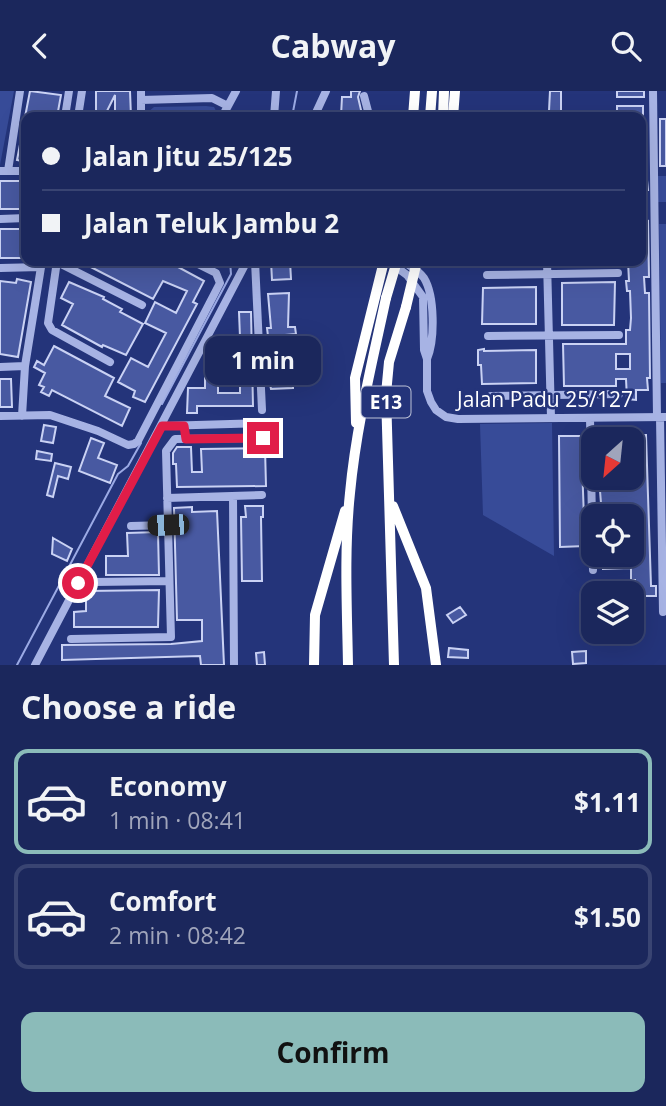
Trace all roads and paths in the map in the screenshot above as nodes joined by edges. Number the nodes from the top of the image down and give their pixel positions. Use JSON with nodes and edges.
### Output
{"nodes":[{"id":1,"x":20,"y":91,"type":"edge"},
{"id":2,"x":69,"y":91,"type":"edge"},
{"id":3,"x":82,"y":91,"type":"edge"},
{"id":4,"x":236,"y":91,"type":"edge"},
{"id":5,"x":276,"y":91,"type":"edge"},
{"id":6,"x":326,"y":91,"type":"edge"},
{"id":7,"x":415,"y":91,"type":"edge"},
{"id":8,"x":432,"y":91,"type":"edge"},
{"id":9,"x":444,"y":91,"type":"edge"},
{"id":10,"x":455,"y":91,"type":"edge"},
{"id":11,"x":653,"y":91,"type":"edge"},
{"id":12,"x":141,"y":95,"type":"edge"},
{"id":13,"x":364,"y":96,"type":"dead end"},
{"id":14,"x":228,"y":106,"type":"junction"},
{"id":15,"x":66,"y":112,"type":"edge"},
{"id":16,"x":79,"y":112,"type":"edge"},
{"id":17,"x":225,"y":112,"type":"edge"},
{"id":18,"x":274,"y":112,"type":"edge"},
{"id":19,"x":316,"y":112,"type":"edge"},
{"id":20,"x":368,"y":112,"type":"edge"},
{"id":21,"x":413,"y":112,"type":"edge"},
{"id":22,"x":430,"y":112,"type":"edge"},
{"id":23,"x":443,"y":112,"type":"edge"},
{"id":24,"x":453,"y":112,"type":"edge"},
{"id":25,"x":4,"y":171,"type":"edge"},
{"id":26,"x":21,"y":218,"type":"edge"},
{"id":27,"x":0,"y":219,"type":"edge"},
{"id":28,"x":21,"y":266,"type":"edge"},
{"id":29,"x":41,"y":266,"type":"edge"},
{"id":30,"x":56,"y":266,"type":"edge"},
{"id":31,"x":67,"y":266,"type":"edge"},
{"id":32,"x":202,"y":266,"type":"edge"},
{"id":33,"x":244,"y":266,"type":"edge"},
{"id":34,"x":255,"y":266,"type":"edge"},
{"id":35,"x":384,"y":266,"type":"edge"},
{"id":36,"x":394,"y":266,"type":"edge"},
{"id":37,"x":396,"y":266,"type":"edge"},
{"id":38,"x":410,"y":266,"type":"edge"},
{"id":39,"x":416,"y":266,"type":"edge"},
{"id":40,"x":547,"y":266,"type":"edge"},
{"id":41,"x":0,"y":268,"type":"edge"},
{"id":42,"x":618,"y":273,"type":"dead end"},
{"id":43,"x":548,"y":274,"type":"junction"},
{"id":44,"x":487,"y":275,"type":"dead end"},
{"id":45,"x":142,"y":305,"type":"dead end"},
{"id":46,"x":619,"y":335,"type":"dead end"},
{"id":47,"x":488,"y":336,"type":"dead end"},
{"id":48,"x":549,"y":336,"type":"junction"},
{"id":49,"x":427,"y":359,"type":"junction"},
{"id":50,"x":110,"y":362,"type":"dead end"},
{"id":51,"x":25,"y":366,"type":"junction"},
{"id":52,"x":0,"y":367,"type":"edge"},
{"id":53,"x":619,"y":394,"type":"dead end"},
{"id":54,"x":551,"y":395,"type":"junction"},
{"id":55,"x":491,"y":396,"type":"dead end"},
{"id":56,"x":262,"y":410,"type":"dead end"},
{"id":57,"x":0,"y":416,"type":"edge"},
{"id":58,"x":22,"y":416,"type":"junction"},
{"id":59,"x":661,"y":417,"type":"edge"},
{"id":60,"x":551,"y":418,"type":"junction"},
{"id":61,"x":590,"y":418,"type":"junction"},
{"id":62,"x":269,"y":423,"type":"dead end"},
{"id":63,"x":162,"y":426,"type":"junction"},
{"id":64,"x":184,"y":426,"type":"junction"},
{"id":65,"x":263,"y":438,"type":"dead end"},
{"id":66,"x":186,"y":439,"type":"junction"},
{"id":67,"x":356,"y":450,"type":"junction"},
{"id":68,"x":349,"y":494,"type":"junction"},
{"id":69,"x":262,"y":495,"type":"dead end"},
{"id":70,"x":233,"y":496,"type":"junction"},
{"id":71,"x":167,"y":498,"type":"junction"},
{"id":72,"x":391,"y":500,"type":"junction"},
{"id":73,"x":168,"y":525,"type":"junction"},
{"id":74,"x":131,"y":526,"type":"dead end"},
{"id":75,"x":593,"y":570,"type":"dead end"},
{"id":76,"x":169,"y":581,"type":"junction"},
{"id":77,"x":94,"y":582,"type":"dead end"},
{"id":78,"x":663,"y":612,"type":"dead end"},
{"id":79,"x":71,"y":639,"type":"dead end"},
{"id":80,"x":35,"y":665,"type":"edge"},
{"id":81,"x":234,"y":665,"type":"edge"},
{"id":82,"x":314,"y":665,"type":"edge"},
{"id":83,"x":348,"y":665,"type":"edge"},
{"id":84,"x":394,"y":665,"type":"edge"},
{"id":85,"x":436,"y":665,"type":"edge"}],
"edges":[{"from":1,"to":25,"type":"street"},
{"from":2,"to":15,"type":"street"},
{"from":3,"to":16,"type":"street"},
{"from":4,"to":14,"type":"street"},
{"from":5,"to":18,"type":"street"},
{"from":6,"to":19,"type":"street"},
{"from":7,"to":21,"type":"highway"},
{"from":8,"to":22,"type":"highway"},
{"from":9,"to":23,"type":"highway"},
{"from":10,"to":24,"type":"highway"},
{"from":11,"to":59,"type":"street"},
{"from":12,"to":14,"type":"street"},
{"from":13,"to":20,"type":"street"},
{"from":14,"to":17,"type":"street"},
{"from":26,"to":27,"type":"street"},
{"from":28,"to":41,"type":"street"},
{"from":29,"to":51,"type":"street"},
{"from":30,"to":50,"type":"street"},
{"from":31,"to":45,"type":"street"},
{"from":32,"to":58,"type":"street"},
{"from":33,"to":63,"type":"street"},
{"from":34,"to":56,"type":"street"},
{"from":35,"to":67,"type":"highway"},
{"from":36,"to":49,"type":"street","name":"Jalan Padu 25/127"},
{"from":37,"to":67,"type":"highway","number":"E13","bridge":true},
{"from":38,"to":49,"type":"street","name":"Jalan Padu 25/127"},
{"from":39,"to":72,"type":"highway","number":"E13","bridge":true},
{"from":40,"to":43,"type":"street"},
{"from":42,"to":43,"type":"street"},
{"from":43,"to":44,"type":"street"},
{"from":43,"to":48,"type":"street"},
{"from":46,"to":48,"type":"street"},
{"from":47,"to":48,"type":"street"},
{"from":48,"to":54,"type":"street"},
{"from":49,"to":60,"type":"street","name":"Jalan Padu 25/127"},
{"from":51,"to":52,"type":"street"},
{"from":51,"to":58,"type":"street"},
{"from":53,"to":54,"type":"street"},
{"from":54,"to":55,"type":"street"},
{"from":54,"to":60,"type":"street"},
{"from":57,"to":58,"type":"street"},
{"from":59,"to":61,"type":"street","name":"Jalan Padu 25/127"},
{"from":59,"to":78,"type":"street"},
{"from":60,"to":61,"type":"street","name":"Jalan Padu 25/127"},
{"from":61,"to":75,"type":"street"},
{"from":62,"to":64,"type":"street"},
{"from":63,"to":64,"type":"street"},
{"from":63,"to":80,"type":"street"},
{"from":64,"to":66,"type":"street"},
{"from":65,"to":66,"type":"street"},
{"from":66,"to":71,"type":"street"},
{"from":67,"to":68,"type":"highway","number":"E13"},
{"from":68,"to":82,"type":"highway"},
{"from":68,"to":83,"type":"highway","number":"E13"},
{"from":69,"to":70,"type":"street"},
{"from":70,"to":71,"type":"street"},
{"from":70,"to":81,"type":"street"},
{"from":71,"to":73,"type":"street"},
{"from":72,"to":84,"type":"highway","number":"E13"},
{"from":72,"to":85,"type":"highway"},
{"from":73,"to":74,"type":"street"},
{"from":73,"to":76,"type":"street"},
{"from":76,"to":77,"type":"street"},
{"from":76,"to":79,"type":"street"}]}
